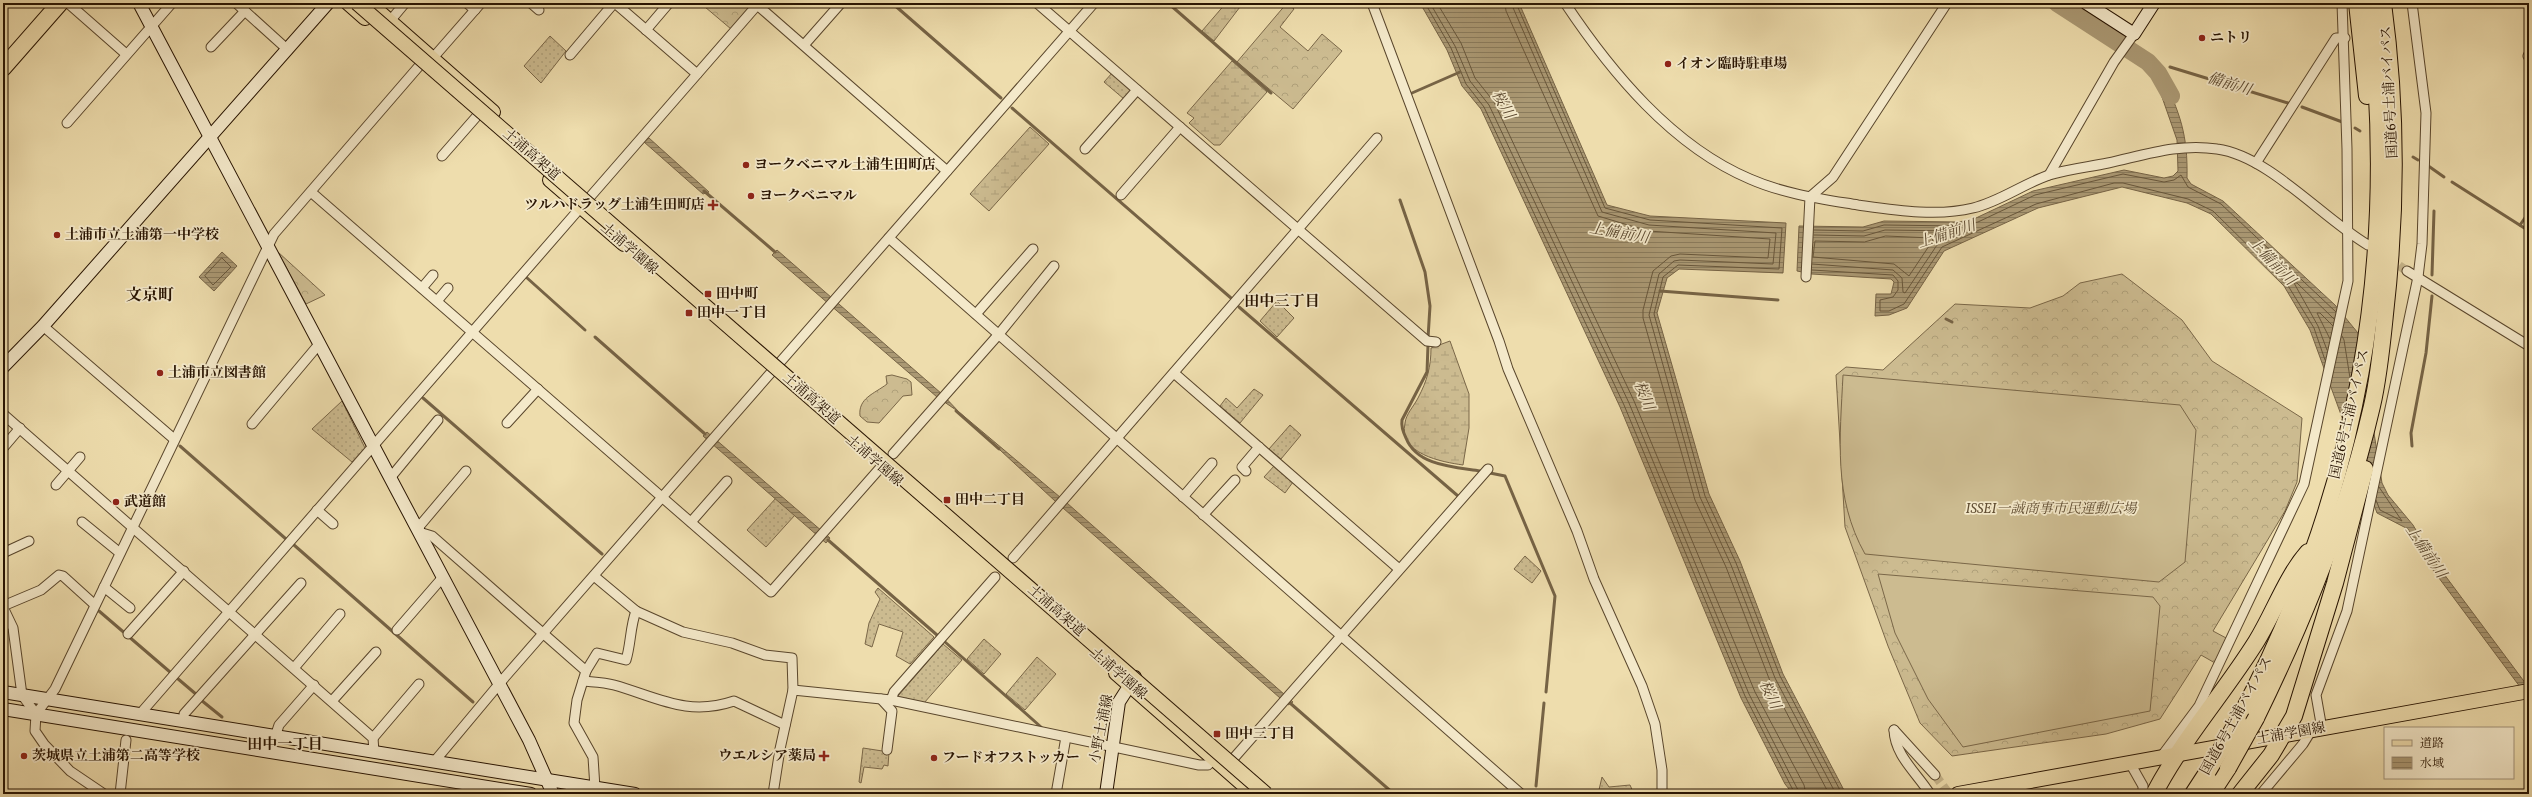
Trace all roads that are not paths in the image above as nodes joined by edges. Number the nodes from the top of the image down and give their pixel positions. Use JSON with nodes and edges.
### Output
{"nodes":[{"id":1,"x":60,"y":3,"type":"edge"},
{"id":2,"x":68,"y":3,"type":"edge"},
{"id":3,"x":139,"y":3,"type":"edge"},
{"id":4,"x":172,"y":3,"type":"edge"},
{"id":5,"x":236,"y":3,"type":"edge"},
{"id":6,"x":328,"y":3,"type":"edge"},
{"id":7,"x":348,"y":3,"type":"edge"},
{"id":8,"x":357,"y":3,"type":"edge"},
{"id":9,"x":369,"y":3,"type":"edge"},
{"id":10,"x":405,"y":3,"type":"edge"},
{"id":11,"x":467,"y":3,"type":"edge"},
{"id":12,"x":481,"y":3,"type":"edge"},
{"id":13,"x":531,"y":3,"type":"edge"},
{"id":14,"x":615,"y":3,"type":"edge"},
{"id":15,"x":669,"y":3,"type":"edge"},
{"id":16,"x":841,"y":3,"type":"edge"},
{"id":17,"x":1037,"y":3,"type":"edge"},
{"id":18,"x":1094,"y":3,"type":"edge"},
{"id":19,"x":1372,"y":3,"type":"edge"},
{"id":20,"x":1565,"y":3,"type":"edge"},
{"id":21,"x":1947,"y":3,"type":"edge"},
{"id":22,"x":2086,"y":3,"type":"edge"},
{"id":23,"x":2154,"y":3,"type":"edge"},
{"id":24,"x":2342,"y":3,"type":"edge"},
{"id":25,"x":2357,"y":3,"type":"edge"},
{"id":26,"x":2369,"y":3,"type":"edge"},
{"id":27,"x":2384,"y":3,"type":"edge"},
{"id":28,"x":2395,"y":3,"type":"edge"},
{"id":29,"x":2412,"y":3,"type":"edge"},
{"id":30,"x":757,"y":4,"type":"edge"},
{"id":31,"x":475,"y":10,"type":"junction"},
{"id":32,"x":539,"y":10,"type":"dead end"},
{"id":33,"x":245,"y":11,"type":"junction"},
{"id":34,"x":390,"y":21,"type":"junction"},
{"id":35,"x":151,"y":26,"type":"junction"},
{"id":36,"x":646,"y":30,"type":"junction"},
{"id":37,"x":1069,"y":32,"type":"junction"},
{"id":38,"x":2132,"y":38,"type":"junction"},
{"id":39,"x":2344,"y":38,"type":"junction"},
{"id":40,"x":804,"y":45,"type":"junction"},
{"id":41,"x":211,"y":47,"type":"dead end"},
{"id":42,"x":288,"y":50,"type":"junction"},
{"id":43,"x":126,"y":54,"type":"junction"},
{"id":44,"x":570,"y":55,"type":"dead end"},
{"id":45,"x":432,"y":59,"type":"junction"},
{"id":46,"x":420,"y":65,"type":"junction"},
{"id":47,"x":3,"y":68,"type":"edge"},
{"id":48,"x":697,"y":74,"type":"junction"},
{"id":49,"x":1137,"y":90,"type":"junction"},
{"id":50,"x":477,"y":116,"type":"junction"},
{"id":51,"x":67,"y":123,"type":"dead end"},
{"id":52,"x":1180,"y":127,"type":"junction"},
{"id":53,"x":209,"y":136,"type":"junction"},
{"id":54,"x":1376,"y":138,"type":"dead end"},
{"id":55,"x":1085,"y":149,"type":"dead end"},
{"id":56,"x":442,"y":156,"type":"dead end"},
{"id":57,"x":2256,"y":163,"type":"junction"},
{"id":58,"x":947,"y":171,"type":"junction"},
{"id":59,"x":2049,"y":175,"type":"junction"},
{"id":60,"x":311,"y":192,"type":"junction"},
{"id":61,"x":1121,"y":194,"type":"dead end"},
{"id":62,"x":1810,"y":197,"type":"junction"},
{"id":63,"x":2386,"y":198,"type":"junction"},
{"id":64,"x":585,"y":202,"type":"junction"},
{"id":65,"x":1298,"y":228,"type":"junction"},
{"id":66,"x":2348,"y":233,"type":"junction"},
{"id":67,"x":888,"y":238,"type":"junction"},
{"id":68,"x":2368,"y":245,"type":"dead end"},
{"id":69,"x":268,"y":246,"type":"junction"},
{"id":70,"x":1033,"y":249,"type":"dead end"},
{"id":71,"x":1054,"y":266,"type":"dead end"},
{"id":72,"x":2407,"y":271,"type":"tunnel mouth"},
{"id":73,"x":433,"y":275,"type":"dead end"},
{"id":74,"x":1806,"y":277,"type":"dead end"},
{"id":75,"x":2418,"y":277,"type":"junction"},
{"id":76,"x":422,"y":288,"type":"junction"},
{"id":77,"x":448,"y":288,"type":"dead end"},
{"id":78,"x":437,"y":301,"type":"junction"},
{"id":79,"x":976,"y":314,"type":"junction"},
{"id":80,"x":43,"y":326,"type":"junction"},
{"id":81,"x":472,"y":332,"type":"junction"},
{"id":82,"x":999,"y":334,"type":"junction"},
{"id":83,"x":1436,"y":342,"type":"dead end"},
{"id":84,"x":320,"y":344,"type":"junction"},
{"id":85,"x":2529,"y":346,"type":"edge"},
{"id":86,"x":3,"y":367,"type":"edge"},
{"id":87,"x":776,"y":368,"type":"junction"},
{"id":88,"x":1174,"y":373,"type":"junction"},
{"id":89,"x":538,"y":389,"type":"junction"},
{"id":90,"x":3,"y":414,"type":"edge"},
{"id":91,"x":438,"y":420,"type":"dead end"},
{"id":92,"x":508,"y":423,"type":"dead end"},
{"id":93,"x":252,"y":424,"type":"dead end"},
{"id":94,"x":20,"y":428,"type":"junction"},
{"id":95,"x":174,"y":438,"type":"junction"},
{"id":96,"x":1117,"y":438,"type":"junction"},
{"id":97,"x":374,"y":445,"type":"junction"},
{"id":98,"x":1259,"y":447,"type":"junction"},
{"id":99,"x":3,"y":448,"type":"edge"},
{"id":100,"x":893,"y":454,"type":"dead end"},
{"id":101,"x":80,"y":457,"type":"dead end"},
{"id":102,"x":1212,"y":463,"type":"dead end"},
{"id":103,"x":881,"y":467,"type":"junction"},
{"id":104,"x":1488,"y":469,"type":"dead end"},
{"id":105,"x":68,"y":470,"type":"junction"},
{"id":106,"x":466,"y":471,"type":"dead end"},
{"id":107,"x":1246,"y":471,"type":"dead end"},
{"id":108,"x":391,"y":478,"type":"junction"},
{"id":109,"x":1235,"y":480,"type":"dead end"},
{"id":110,"x":727,"y":481,"type":"dead end"},
{"id":111,"x":56,"y":485,"type":"dead end"},
{"id":112,"x":1183,"y":496,"type":"junction"},
{"id":113,"x":662,"y":498,"type":"junction"},
{"id":114,"x":2350,"y":505,"type":"junction"},
{"id":115,"x":317,"y":510,"type":"junction"},
{"id":116,"x":1203,"y":515,"type":"junction"},
{"id":117,"x":82,"y":522,"type":"dead end"},
{"id":118,"x":691,"y":522,"type":"junction"},
{"id":119,"x":333,"y":524,"type":"dead end"},
{"id":120,"x":132,"y":526,"type":"junction"},
{"id":121,"x":418,"y":530,"type":"junction"},
{"id":122,"x":29,"y":541,"type":"dead end"},
{"id":123,"x":2317,"y":542,"type":"junction"},
{"id":124,"x":3,"y":553,"type":"edge"},
{"id":125,"x":120,"y":553,"type":"junction"},
{"id":126,"x":1013,"y":558,"type":"dead end"},
{"id":127,"x":1399,"y":569,"type":"junction"},
{"id":128,"x":184,"y":571,"type":"junction"},
{"id":129,"x":594,"y":576,"type":"junction"},
{"id":130,"x":443,"y":577,"type":"junction"},
{"id":131,"x":995,"y":577,"type":"dead end"},
{"id":132,"x":301,"y":583,"type":"dead end"},
{"id":133,"x":104,"y":587,"type":"junction"},
{"id":134,"x":95,"y":605,"type":"junction"},
{"id":135,"x":3,"y":606,"type":"edge"},
{"id":136,"x":130,"y":608,"type":"dead end"},
{"id":137,"x":230,"y":611,"type":"junction"},
{"id":138,"x":636,"y":611,"type":"junction"},
{"id":139,"x":340,"y":614,"type":"dead end"},
{"id":140,"x":397,"y":630,"type":"dead end"},
{"id":141,"x":128,"y":634,"type":"dead end"},
{"id":142,"x":256,"y":634,"type":"junction"},
{"id":143,"x":543,"y":634,"type":"junction"},
{"id":144,"x":1341,"y":637,"type":"junction"},
{"id":145,"x":376,"y":652,"type":"dead end"},
{"id":146,"x":294,"y":668,"type":"junction"},
{"id":147,"x":586,"y":671,"type":"junction"},
{"id":148,"x":1133,"y":679,"type":"junction"},
{"id":149,"x":583,"y":681,"type":"junction"},
{"id":150,"x":419,"y":684,"type":"dead end"},
{"id":151,"x":499,"y":684,"type":"junction"},
{"id":152,"x":314,"y":685,"type":"junction"},
{"id":153,"x":793,"y":690,"type":"junction"},
{"id":154,"x":2529,"y":691,"type":"edge"},
{"id":155,"x":3,"y":692,"type":"edge"},
{"id":156,"x":22,"y":695,"type":"junction"},
{"id":157,"x":886,"y":699,"type":"junction"},
{"id":158,"x":49,"y":700,"type":"junction"},
{"id":159,"x":332,"y":701,"type":"junction"},
{"id":160,"x":3,"y":709,"type":"edge"},
{"id":161,"x":36,"y":714,"type":"junction"},
{"id":162,"x":140,"y":714,"type":"junction"},
{"id":163,"x":184,"y":714,"type":"dead end"},
{"id":164,"x":785,"y":725,"type":"junction"},
{"id":165,"x":2317,"y":730,"type":"junction"},
{"id":166,"x":2284,"y":735,"type":"junction"},
{"id":167,"x":275,"y":736,"type":"junction"},
{"id":168,"x":1066,"y":737,"type":"junction"},
{"id":169,"x":373,"y":738,"type":"junction"},
{"id":170,"x":126,"y":740,"type":"dead end"},
{"id":171,"x":1112,"y":748,"type":"junction"},
{"id":172,"x":887,"y":750,"type":"dead end"},
{"id":173,"x":374,"y":752,"type":"junction"},
{"id":174,"x":2178,"y":754,"type":"junction"},
{"id":175,"x":2161,"y":757,"type":"junction"},
{"id":176,"x":1214,"y":758,"type":"junction"},
{"id":177,"x":1233,"y":759,"type":"junction"},
{"id":178,"x":434,"y":762,"type":"junction"},
{"id":179,"x":2130,"y":763,"type":"junction"},
{"id":180,"x":1935,"y":775,"type":"tunnel mouth"},
{"id":181,"x":548,"y":780,"type":"junction"},
{"id":182,"x":595,"y":788,"type":"junction"},
{"id":183,"x":505,"y":792,"type":"edge"},
{"id":184,"x":104,"y":794,"type":"edge"},
{"id":185,"x":120,"y":794,"type":"edge"},
{"id":186,"x":531,"y":794,"type":"edge"},
{"id":187,"x":553,"y":794,"type":"edge"},
{"id":188,"x":635,"y":794,"type":"edge"},
{"id":189,"x":773,"y":794,"type":"edge"},
{"id":190,"x":1056,"y":794,"type":"edge"},
{"id":191,"x":1106,"y":794,"type":"edge"},
{"id":192,"x":1254,"y":794,"type":"edge"},
{"id":193,"x":1266,"y":794,"type":"edge"},
{"id":194,"x":1274,"y":794,"type":"edge"},
{"id":195,"x":1521,"y":794,"type":"edge"},
{"id":196,"x":1662,"y":794,"type":"edge"},
{"id":197,"x":1930,"y":794,"type":"edge"},
{"id":198,"x":1958,"y":794,"type":"edge"},
{"id":199,"x":2142,"y":794,"type":"edge"},
{"id":200,"x":2154,"y":794,"type":"edge"},
{"id":201,"x":2193,"y":794,"type":"edge"},
{"id":202,"x":2211,"y":794,"type":"edge"},
{"id":203,"x":2240,"y":794,"type":"edge"},
{"id":204,"x":2261,"y":794,"type":"edge"}],
"edges":[{"from":1,"to":47,"type":"highway"},
{"from":2,"to":43,"type":"street"},
{"from":3,"to":35,"type":"street"},
{"from":4,"to":35,"type":"street"},
{"from":5,"to":33,"type":"street"},
{"from":6,"to":42,"type":"street"},
{"from":7,"to":46,"type":"main road","name":"土浦学園線"},
{"from":8,"to":193,"type":"main road","name":"土浦高架道","bridge":true},
{"from":9,"to":34,"type":"main road","name":"土浦学園線"},
{"from":10,"to":34,"type":"street"},
{"from":11,"to":31,"type":"street"},
{"from":12,"to":31,"type":"street"},
{"from":13,"to":32,"type":"street"},
{"from":14,"to":36,"type":"street"},
{"from":14,"to":44,"type":"street"},
{"from":15,"to":36,"type":"street"},
{"from":16,"to":40,"type":"street"},
{"from":17,"to":37,"type":"street"},
{"from":18,"to":37,"type":"street"},
{"from":19,"to":196,"type":"street"},
{"from":20,"to":62,"type":"street"},
{"from":21,"to":62,"type":"street"},
{"from":22,"to":38,"type":"street"},
{"from":23,"to":38,"type":"street"},
{"from":24,"to":39,"type":"street"},
{"from":25,"to":63,"type":"highway"},
{"from":26,"to":63,"type":"highway","name":"国道6号土浦バイパス"},
{"from":27,"to":63,"type":"highway","name":"国道6号土浦バイパス"},
{"from":28,"to":63,"type":"highway"},
{"from":29,"to":75,"type":"street"},
{"from":30,"to":40,"type":"street"},
{"from":30,"to":48,"type":"street"},
{"from":31,"to":45,"type":"street"},
{"from":33,"to":41,"type":"street"},
{"from":33,"to":42,"type":"street"},
{"from":34,"to":45,"type":"main road","name":"土浦学園線"},
{"from":35,"to":43,"type":"street"},
{"from":35,"to":53,"type":"street"},
{"from":36,"to":48,"type":"street"},
{"from":37,"to":49,"type":"street"},
{"from":37,"to":58,"type":"street"},
{"from":38,"to":59,"type":"street"},
{"from":39,"to":57,"type":"street"},
{"from":39,"to":66,"type":"street"},
{"from":40,"to":58,"type":"street"},
{"from":42,"to":53,"type":"street"},
{"from":43,"to":51,"type":"street"},
{"from":45,"to":46,"type":"street"},
{"from":45,"to":64,"type":"main road","name":"土浦学園線"},
{"from":46,"to":50,"type":"main road","name":"土浦学園線"},
{"from":46,"to":60,"type":"street"},
{"from":48,"to":64,"type":"street"},
{"from":49,"to":52,"type":"street"},
{"from":49,"to":55,"type":"street"},
{"from":50,"to":56,"type":"street"},
{"from":50,"to":64,"type":"main road","name":"土浦学園線"},
{"from":52,"to":61,"type":"street"},
{"from":52,"to":65,"type":"street"},
{"from":53,"to":69,"type":"street"},
{"from":53,"to":80,"type":"street"},
{"from":54,"to":65,"type":"street"},
{"from":57,"to":59,"type":"street"},
{"from":57,"to":66,"type":"street"},
{"from":58,"to":67,"type":"street"},
{"from":59,"to":62,"type":"street"},
{"from":60,"to":69,"type":"street"},
{"from":60,"to":76,"type":"street"},
{"from":62,"to":74,"type":"street"},
{"from":63,"to":114,"type":"highway","name":"国道6号土浦バイパス"},
{"from":63,"to":123,"type":"highway","name":"国道6号土浦バイパス"},
{"from":64,"to":81,"type":"street"},
{"from":64,"to":87,"type":"main road","name":"土浦学園線"},
{"from":65,"to":83,"type":"street"},
{"from":65,"to":88,"type":"street"},
{"from":66,"to":68,"type":"street"},
{"from":66,"to":175,"type":"street"},
{"from":67,"to":79,"type":"street"},
{"from":67,"to":87,"type":"street"},
{"from":69,"to":84,"type":"street"},
{"from":69,"to":95,"type":"street"},
{"from":70,"to":79,"type":"street"},
{"from":71,"to":82,"type":"street"},
{"from":72,"to":75,"type":"street"},
{"from":73,"to":76,"type":"street"},
{"from":75,"to":85,"type":"street"},
{"from":75,"to":165,"type":"street"},
{"from":76,"to":78,"type":"street"},
{"from":77,"to":78,"type":"street"},
{"from":78,"to":81,"type":"street"},
{"from":79,"to":82,"type":"street"},
{"from":80,"to":86,"type":"street"},
{"from":80,"to":95,"type":"street"},
{"from":81,"to":89,"type":"street"},
{"from":81,"to":97,"type":"street"},
{"from":82,"to":96,"type":"street"},
{"from":82,"to":100,"type":"street"},
{"from":84,"to":93,"type":"street"},
{"from":84,"to":97,"type":"street"},
{"from":87,"to":103,"type":"main road","name":"土浦学園線"},
{"from":87,"to":113,"type":"street"},
{"from":87,"to":148,"type":"main road","name":"土浦学園線"},
{"from":88,"to":96,"type":"street"},
{"from":88,"to":98,"type":"street"},
{"from":89,"to":92,"type":"street"},
{"from":89,"to":113,"type":"street"},
{"from":90,"to":94,"type":"street"},
{"from":91,"to":108,"type":"street"},
{"from":94,"to":99,"type":"street"},
{"from":94,"to":105,"type":"street"},
{"from":95,"to":120,"type":"street"},
{"from":96,"to":112,"type":"street"},
{"from":96,"to":126,"type":"street"},
{"from":97,"to":108,"type":"street"},
{"from":97,"to":115,"type":"street"},
{"from":98,"to":107,"type":"street"},
{"from":98,"to":127,"type":"street"},
{"from":101,"to":105,"type":"street"},
{"from":102,"to":112,"type":"street"},
{"from":103,"to":118,"type":"street"},
{"from":103,"to":148,"type":"main road","name":"土浦学園線"},
{"from":104,"to":127,"type":"street"},
{"from":105,"to":111,"type":"street"},
{"from":105,"to":120,"type":"street"},
{"from":106,"to":121,"type":"street"},
{"from":108,"to":121,"type":"street"},
{"from":109,"to":116,"type":"street"},
{"from":110,"to":118,"type":"street"},
{"from":112,"to":116,"type":"street"},
{"from":113,"to":118,"type":"street"},
{"from":113,"to":129,"type":"street"},
{"from":114,"to":166,"type":"highway"},
{"from":114,"to":202,"type":"highway","name":"国道6号土浦バイパス","bridge":true},
{"from":115,"to":119,"type":"street"},
{"from":115,"to":137,"type":"street"},
{"from":116,"to":144,"type":"street"},
{"from":117,"to":125,"type":"street"},
{"from":120,"to":125,"type":"street"},
{"from":120,"to":128,"type":"street"},
{"from":121,"to":130,"type":"street"},
{"from":121,"to":143,"type":"street"},
{"from":122,"to":124,"type":"street"},
{"from":123,"to":174,"type":"highway"},
{"from":123,"to":201,"type":"highway","name":"国道6号土浦バイパス","bridge":true},
{"from":125,"to":133,"type":"street"},
{"from":127,"to":144,"type":"street"},
{"from":128,"to":137,"type":"street"},
{"from":128,"to":141,"type":"street"},
{"from":129,"to":138,"type":"street"},
{"from":129,"to":143,"type":"street"},
{"from":130,"to":140,"type":"street"},
{"from":130,"to":151,"type":"street"},
{"from":131,"to":157,"type":"street"},
{"from":132,"to":142,"type":"street"},
{"from":133,"to":134,"type":"street"},
{"from":133,"to":136,"type":"street"},
{"from":134,"to":135,"type":"street"},
{"from":134,"to":158,"type":"street"},
{"from":135,"to":156,"type":"street"},
{"from":137,"to":142,"type":"street"},
{"from":137,"to":162,"type":"street"},
{"from":138,"to":147,"type":"street"},
{"from":138,"to":153,"type":"street"},
{"from":139,"to":146,"type":"street"},
{"from":142,"to":146,"type":"street"},
{"from":142,"to":163,"type":"street"},
{"from":143,"to":147,"type":"street"},
{"from":143,"to":151,"type":"street"},
{"from":144,"to":177,"type":"street"},
{"from":144,"to":195,"type":"street"},
{"from":145,"to":159,"type":"street"},
{"from":146,"to":152,"type":"street"},
{"from":147,"to":149,"type":"street"},
{"from":148,"to":171,"type":"street","name":"小野土浦線"},
{"from":148,"to":176,"type":"main road","name":"土浦学園線"},
{"from":148,"to":177,"type":"main road","name":"土浦学園線"},
{"from":149,"to":164,"type":"street"},
{"from":149,"to":182,"type":"street"},
{"from":150,"to":169,"type":"street"},
{"from":151,"to":178,"type":"street"},
{"from":151,"to":181,"type":"street"},
{"from":152,"to":159,"type":"street"},
{"from":152,"to":167,"type":"street"},
{"from":153,"to":157,"type":"street"},
{"from":153,"to":164,"type":"street"},
{"from":154,"to":165,"type":"main road","name":"土浦学園線"},
{"from":155,"to":156,"type":"street"},
{"from":156,"to":158,"type":"street"},
{"from":156,"to":161,"type":"street"},
{"from":157,"to":168,"type":"street"},
{"from":157,"to":172,"type":"street"},
{"from":158,"to":161,"type":"street"},
{"from":158,"to":162,"type":"street"},
{"from":159,"to":169,"type":"street"},
{"from":160,"to":161,"type":"street"},
{"from":161,"to":183,"type":"street"},
{"from":161,"to":184,"type":"street"},
{"from":162,"to":167,"type":"street"},
{"from":164,"to":189,"type":"street"},
{"from":165,"to":166,"type":"main road","name":"土浦学園線"},
{"from":165,"to":204,"type":"street"},
{"from":166,"to":174,"type":"main road","name":"土浦学園線"},
{"from":166,"to":203,"type":"highway"},
{"from":167,"to":173,"type":"street"},
{"from":168,"to":171,"type":"street"},
{"from":168,"to":190,"type":"street"},
{"from":169,"to":173,"type":"street"},
{"from":170,"to":185,"type":"street"},
{"from":171,"to":176,"type":"street"},
{"from":171,"to":191,"type":"street","name":"小野土浦線"},
{"from":173,"to":178,"type":"street"},
{"from":174,"to":175,"type":"main road","name":"土浦学園線"},
{"from":174,"to":200,"type":"highway"},
{"from":175,"to":179,"type":"main road","name":"土浦学園線"},
{"from":176,"to":192,"type":"main road","name":"土浦学園線"},
{"from":177,"to":194,"type":"main road","name":"土浦学園線"},
{"from":178,"to":181,"type":"street"},
{"from":179,"to":198,"type":"main road","name":"土浦学園線"},
{"from":179,"to":199,"type":"street"},
{"from":180,"to":197,"type":"street"},
{"from":181,"to":182,"type":"street"},
{"from":181,"to":187,"type":"street"},
{"from":182,"to":188,"type":"street"},
{"from":183,"to":186,"type":"street"}]}
